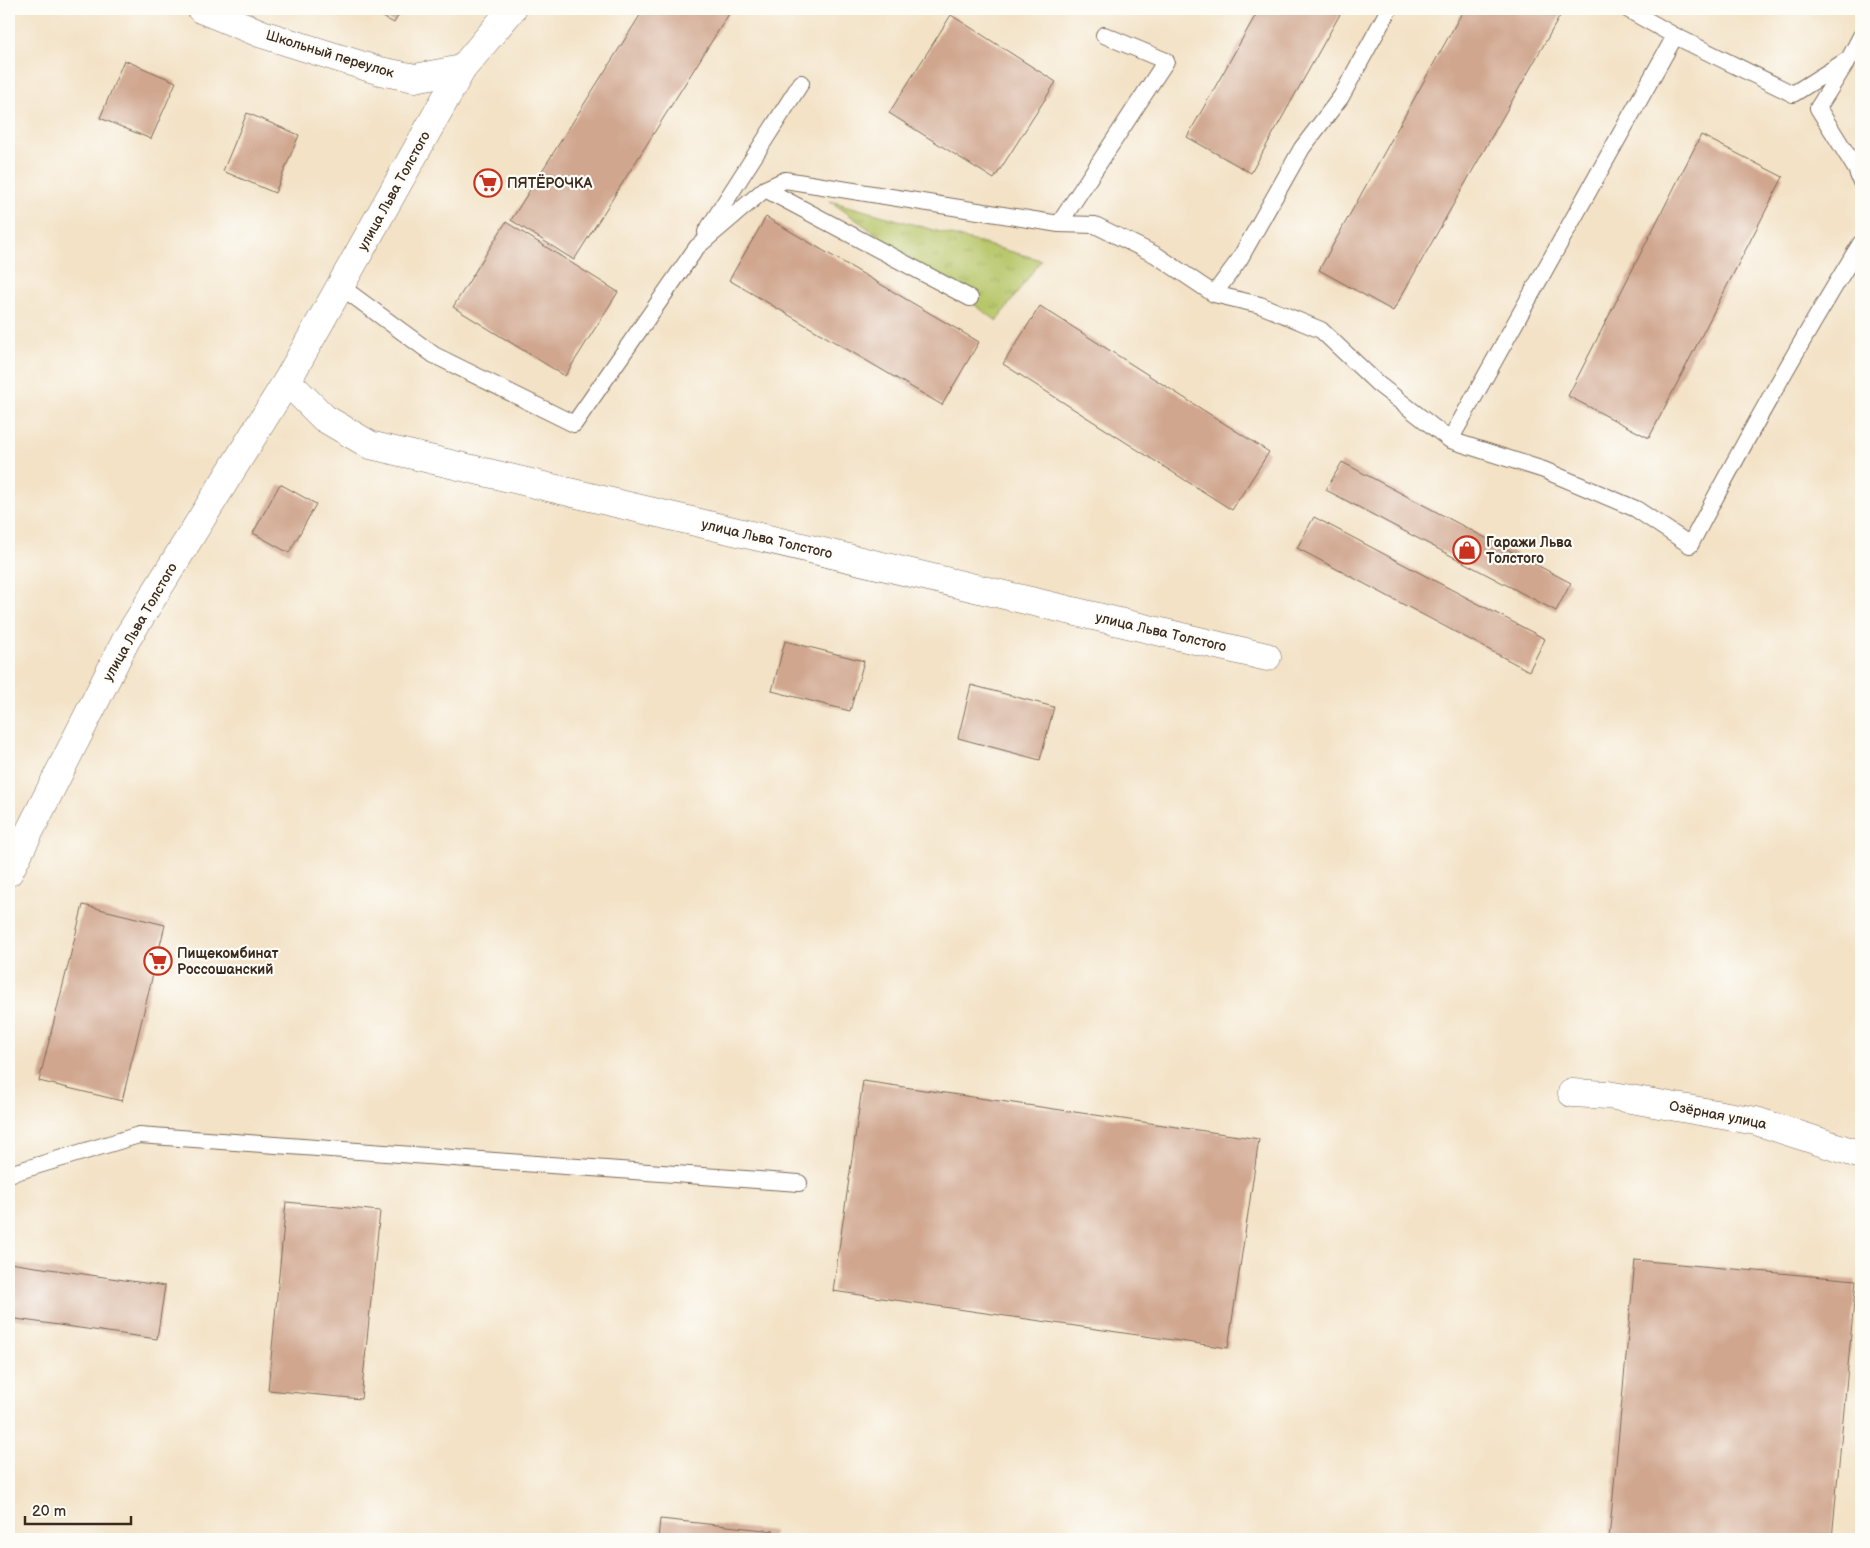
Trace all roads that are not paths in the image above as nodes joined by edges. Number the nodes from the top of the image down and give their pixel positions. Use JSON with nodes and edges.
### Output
{"nodes":[{"id":1,"x":201,"y":9,"type":"edge"},
{"id":2,"x":512,"y":9,"type":"edge"},
{"id":3,"x":1388,"y":9,"type":"edge"},
{"id":4,"x":1626,"y":9,"type":"edge"},
{"id":5,"x":1104,"y":35,"type":"dead end"},
{"id":6,"x":1675,"y":36,"type":"junction"},
{"id":7,"x":1861,"y":36,"type":"edge"},
{"id":8,"x":1849,"y":59,"type":"junction"},
{"id":9,"x":462,"y":69,"type":"junction"},
{"id":10,"x":801,"y":82,"type":"dead end"},
{"id":11,"x":1861,"y":182,"type":"edge"},
{"id":12,"x":765,"y":189,"type":"junction"},
{"id":13,"x":1059,"y":224,"type":"junction"},
{"id":14,"x":1861,"y":243,"type":"edge"},
{"id":15,"x":697,"y":246,"type":"junction"},
{"id":16,"x":340,"y":286,"type":"junction"},
{"id":17,"x":1214,"y":294,"type":"junction"},
{"id":18,"x":970,"y":298,"type":"dead end"},
{"id":19,"x":287,"y":381,"type":"junction"},
{"id":20,"x":1450,"y":440,"type":"junction"},
{"id":21,"x":1266,"y":657,"type":"dead end"},
{"id":22,"x":9,"y":872,"type":"edge"},
{"id":23,"x":1572,"y":1093,"type":"dead end"},
{"id":24,"x":1861,"y":1155,"type":"edge"},
{"id":25,"x":9,"y":1174,"type":"edge"},
{"id":26,"x":799,"y":1183,"type":"dead end"}],
"edges":[{"from":1,"to":9,"type":"street","name":"Школьный переулок"},
{"from":2,"to":9,"type":"street","name":"улица Льва Толстого"},
{"from":3,"to":17,"type":"lane"},
{"from":4,"to":6,"type":"lane"},
{"from":5,"to":13,"type":"lane"},
{"from":6,"to":8,"type":"lane"},
{"from":6,"to":20,"type":"lane"},
{"from":7,"to":8,"type":"lane"},
{"from":8,"to":11,"type":"lane"},
{"from":9,"to":16,"type":"street","name":"улица Льва Толстого"},
{"from":10,"to":15,"type":"lane"},
{"from":12,"to":13,"type":"lane"},
{"from":12,"to":15,"type":"lane"},
{"from":12,"to":18,"type":"lane"},
{"from":13,"to":17,"type":"lane"},
{"from":14,"to":20,"type":"lane"},
{"from":15,"to":16,"type":"lane"},
{"from":16,"to":19,"type":"street","name":"улица Льва Толстого"},
{"from":17,"to":20,"type":"lane"},
{"from":19,"to":21,"type":"street","name":"улица Льва Толстого"},
{"from":19,"to":22,"type":"street","name":"улица Льва Толстого"},
{"from":23,"to":24,"type":"street","name":"Озёрная улица"},
{"from":25,"to":26,"type":"lane"}]}
